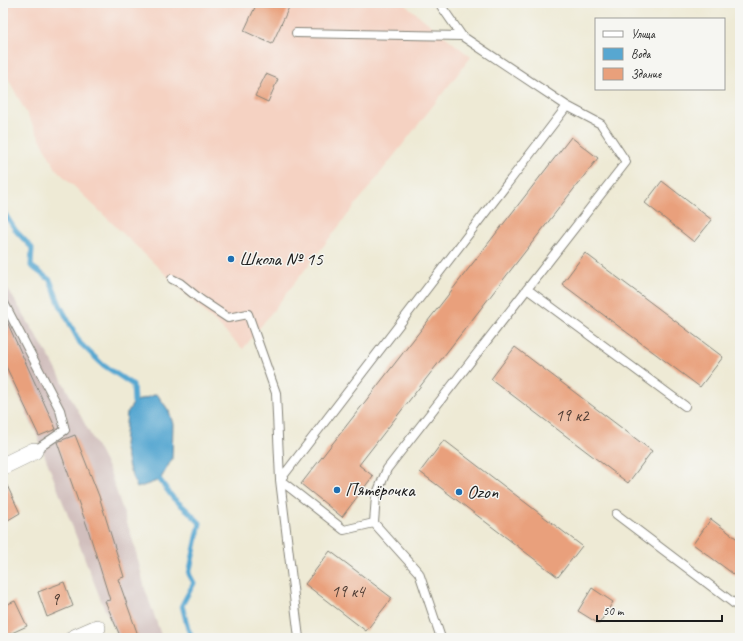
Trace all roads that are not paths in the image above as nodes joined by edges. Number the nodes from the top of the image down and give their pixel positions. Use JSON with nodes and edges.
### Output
{"nodes":[{"id":1,"x":439,"y":3,"type":"edge"},
{"id":2,"x":296,"y":33,"type":"dead end"},
{"id":3,"x":462,"y":36,"type":"junction"},
{"id":4,"x":567,"y":106,"type":"junction"},
{"id":5,"x":172,"y":279,"type":"dead end"},
{"id":6,"x":527,"y":289,"type":"junction"},
{"id":7,"x":3,"y":301,"type":"edge"},
{"id":8,"x":685,"y":406,"type":"dead end"},
{"id":9,"x":34,"y":451,"type":"joint"},
{"id":10,"x":3,"y":466,"type":"edge"},
{"id":11,"x":280,"y":480,"type":"junction"},
{"id":12,"x":616,"y":514,"type":"dead end"},
{"id":13,"x":374,"y":523,"type":"junction"},
{"id":14,"x":740,"y":608,"type":"edge"},
{"id":15,"x":97,"y":628,"type":"dead end"},
{"id":16,"x":74,"y":638,"type":"edge"},
{"id":17,"x":299,"y":638,"type":"edge"},
{"id":18,"x":441,"y":638,"type":"edge"}],
"edges":[{"from":1,"to":3,"type":"lane"},
{"from":2,"to":3,"type":"lane"},
{"from":3,"to":4,"type":"lane"},
{"from":4,"to":6,"type":"lane"},
{"from":4,"to":11,"type":"lane"},
{"from":5,"to":11,"type":"lane"},
{"from":6,"to":8,"type":"lane"},
{"from":6,"to":13,"type":"lane"},
{"from":7,"to":9,"type":"lane"},
{"from":9,"to":10,"type":"street"},
{"from":11,"to":13,"type":"lane"},
{"from":11,"to":17,"type":"lane"},
{"from":12,"to":14,"type":"lane"},
{"from":13,"to":18,"type":"lane"},
{"from":15,"to":16,"type":"street"}]}
